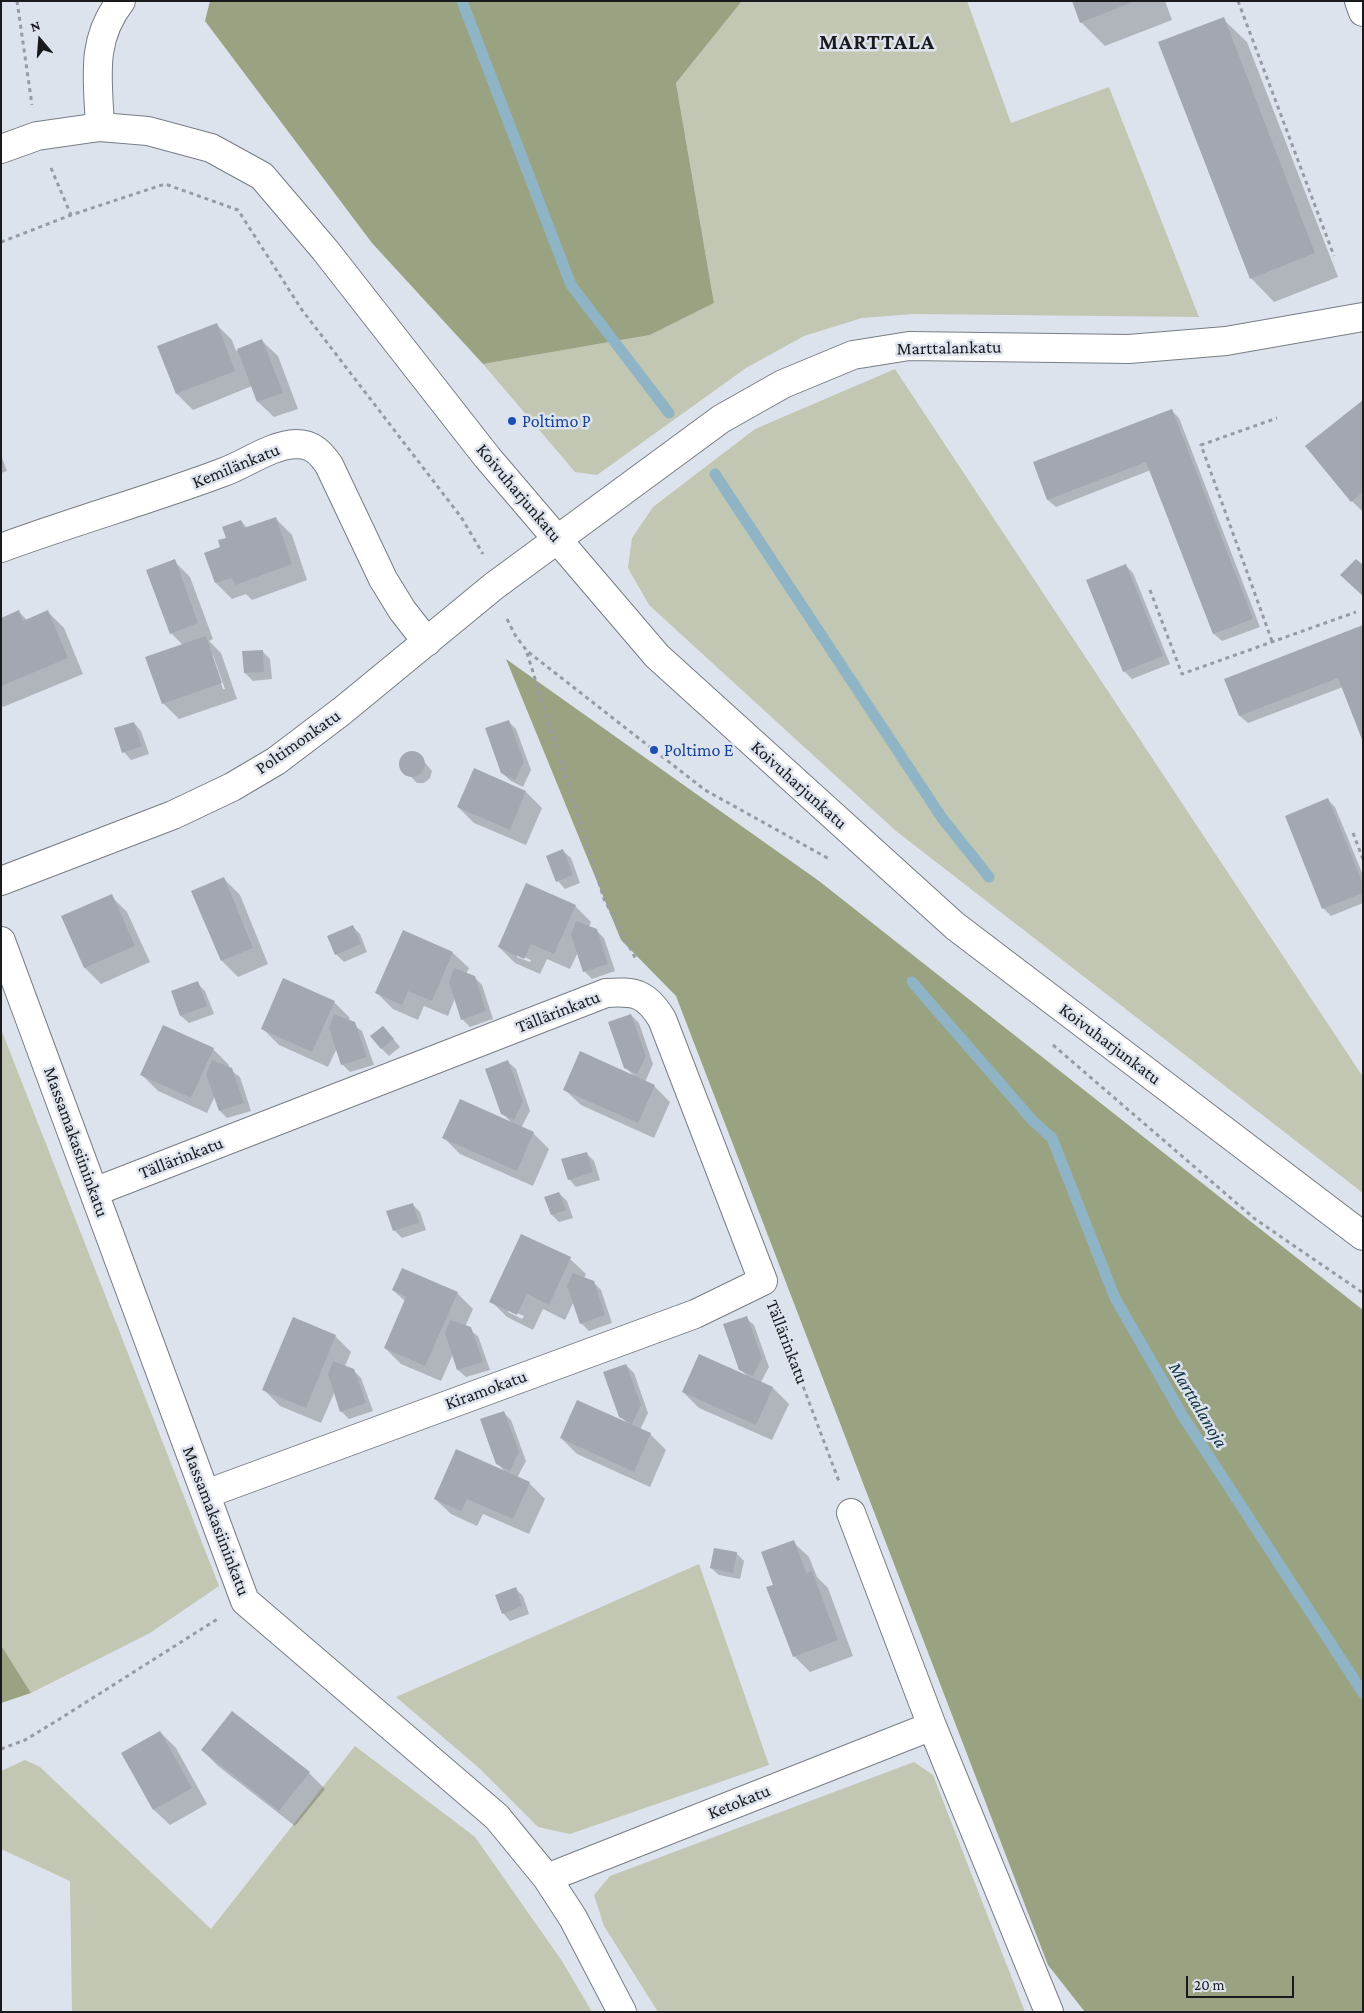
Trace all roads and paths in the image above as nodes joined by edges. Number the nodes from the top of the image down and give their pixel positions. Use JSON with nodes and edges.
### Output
{"nodes":[{"id":1,"x":17,"y":1,"type":"edge"},
{"id":2,"x":121,"y":1,"type":"edge"},
{"id":3,"x":1238,"y":1,"type":"edge"},
{"id":4,"x":1359,"y":1,"type":"edge"},
{"id":5,"x":1363,"y":12,"type":"edge"},
{"id":6,"x":100,"y":127,"type":"junction"},
{"id":7,"x":37,"y":136,"type":"junction"},
{"id":8,"x":1,"y":149,"type":"edge"},
{"id":9,"x":71,"y":215,"type":"junction"},
{"id":10,"x":1,"y":242,"type":"edge"},
{"id":11,"x":1334,"y":256,"type":"dead end"},
{"id":12,"x":1363,"y":317,"type":"edge"},
{"id":13,"x":1277,"y":418,"type":"dead end"},
{"id":14,"x":559,"y":540,"type":"junction"},
{"id":15,"x":1,"y":548,"type":"edge"},
{"id":16,"x":486,"y":559,"type":"dead end"},
{"id":17,"x":1150,"y":590,"type":"dead end"},
{"id":18,"x":1356,"y":612,"type":"dead end"},
{"id":19,"x":505,"y":616,"type":"dead end"},
{"id":20,"x":1272,"y":641,"type":"junction"},
{"id":21,"x":427,"y":642,"type":"junction"},
{"id":22,"x":526,"y":651,"type":"junction"},
{"id":23,"x":1353,"y":833,"type":"dead end"},
{"id":24,"x":1363,"y":859,"type":"edge"},
{"id":25,"x":838,"y":864,"type":"dead end"},
{"id":26,"x":1,"y":881,"type":"edge"},
{"id":27,"x":1,"y":941,"type":"edge"},
{"id":28,"x":642,"y":969,"type":"dead end"},
{"id":29,"x":1051,"y":1043,"type":"dead end"},
{"id":30,"x":94,"y":1192,"type":"junction"},
{"id":31,"x":1363,"y":1236,"type":"edge"},
{"id":32,"x":763,"y":1281,"type":"junction"},
{"id":33,"x":1363,"y":1293,"type":"edge"},
{"id":34,"x":206,"y":1494,"type":"junction"},
{"id":35,"x":852,"y":1513,"type":"joint"},
{"id":36,"x":245,"y":1601,"type":"junction"},
{"id":37,"x":932,"y":1726,"type":"junction"},
{"id":38,"x":1,"y":1749,"type":"edge"},
{"id":39,"x":547,"y":1878,"type":"junction"},
{"id":40,"x":622,"y":2012,"type":"edge"},
{"id":41,"x":1049,"y":2012,"type":"edge"}],
"edges":[{"from":1,"to":7,"type":"path"},
{"from":2,"to":6,"type":"street"},
{"from":3,"to":11,"type":"path"},
{"from":4,"to":5,"type":"street"},
{"from":6,"to":7,"type":"street"},
{"from":6,"to":14,"type":"street","name":"Koivuharjunkatu"},
{"from":7,"to":8,"type":"street"},
{"from":7,"to":9,"type":"path"},
{"from":9,"to":10,"type":"path"},
{"from":9,"to":16,"type":"path"},
{"from":12,"to":14,"type":"street","name":"Marttalankatu"},
{"from":13,"to":20,"type":"path"},
{"from":14,"to":21,"type":"street","name":"Poltimonkatu"},
{"from":14,"to":31,"type":"street","name":"Koivuharjunkatu"},
{"from":15,"to":21,"type":"street","name":"Kemilänkatu"},
{"from":17,"to":20,"type":"path"},
{"from":18,"to":20,"type":"path"},
{"from":19,"to":22,"type":"path"},
{"from":21,"to":26,"type":"street","name":"Poltimonkatu"},
{"from":22,"to":25,"type":"path"},
{"from":22,"to":28,"type":"path"},
{"from":23,"to":24,"type":"path"},
{"from":27,"to":30,"type":"street","name":"Massamakasiininkatu"},
{"from":29,"to":33,"type":"path"},
{"from":30,"to":32,"type":"street","name":"Tällärinkatu"},
{"from":30,"to":34,"type":"street","name":"Massamakasiininkatu"},
{"from":32,"to":34,"type":"street","name":"Kiramokatu"},
{"from":32,"to":35,"type":"path","name":"Tällärinkatu"},
{"from":34,"to":36,"type":"street","name":"Massamakasiininkatu"},
{"from":35,"to":37,"type":"street"},
{"from":36,"to":38,"type":"path"},
{"from":36,"to":39,"type":"street","name":"Massamakasiininkatu"},
{"from":37,"to":39,"type":"street","name":"Ketokatu"},
{"from":37,"to":41,"type":"street"},
{"from":39,"to":40,"type":"street","name":"Massamakasiininkatu"}]}
